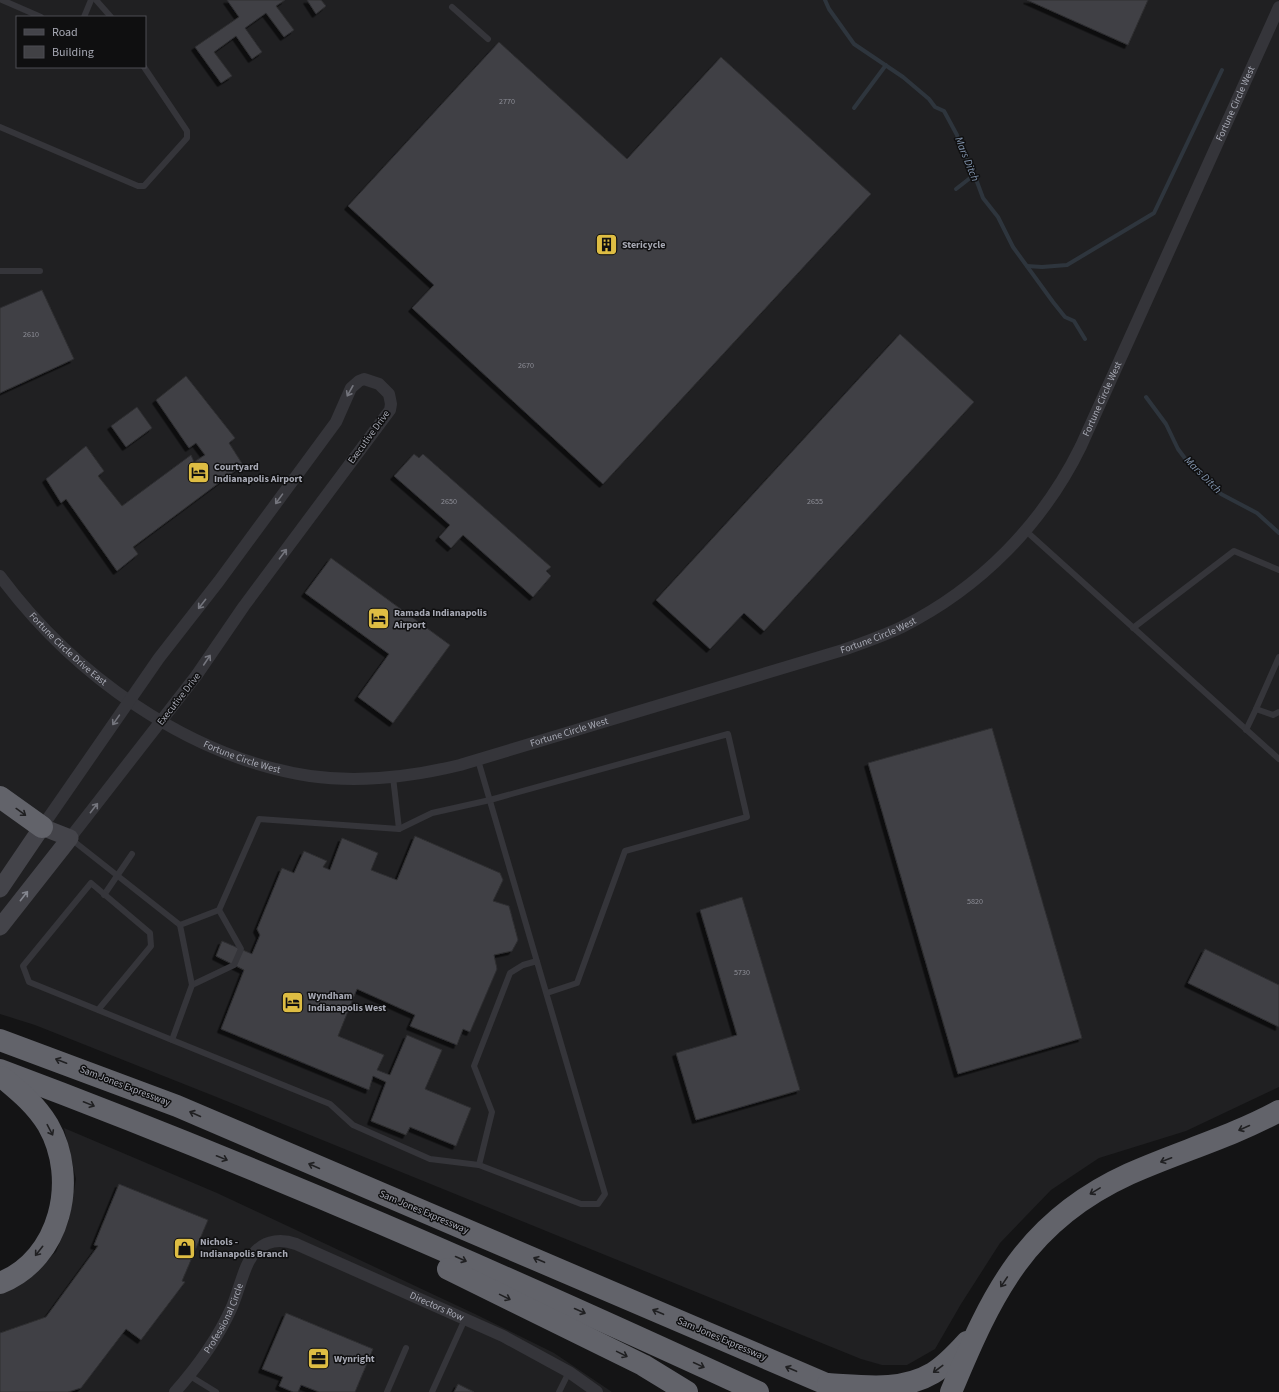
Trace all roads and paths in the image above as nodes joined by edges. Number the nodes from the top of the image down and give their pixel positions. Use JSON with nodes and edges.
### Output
{"nodes":[{"id":1,"x":1,"y":0,"type":"edge"},
{"id":2,"x":91,"y":0,"type":"edge"},
{"id":3,"x":96,"y":0,"type":"edge"},
{"id":4,"x":452,"y":7,"type":"dead end"},
{"id":5,"x":1279,"y":7,"type":"edge"},
{"id":6,"x":39,"y":16,"type":"edge"},
{"id":7,"x":84,"y":16,"type":"edge"},
{"id":8,"x":110,"y":16,"type":"edge"},
{"id":9,"x":488,"y":39,"type":"dead end"},
{"id":10,"x":145,"y":68,"type":"edge"},
{"id":11,"x":0,"y":127,"type":"edge"},
{"id":12,"x":40,"y":270,"type":"dead end"},
{"id":13,"x":0,"y":271,"type":"edge"},
{"id":14,"x":1026,"y":531,"type":"junction"},
{"id":15,"x":1279,"y":570,"type":"edge"},
{"id":16,"x":0,"y":576,"type":"edge"},
{"id":17,"x":1134,"y":628,"type":"junction"},
{"id":18,"x":1279,"y":657,"type":"edge"},
{"id":19,"x":129,"y":700,"type":"junction"},
{"id":20,"x":1256,"y":709,"type":"junction"},
{"id":21,"x":146,"y":712,"type":"joint"},
{"id":22,"x":1279,"y":712,"type":"edge"},
{"id":23,"x":161,"y":722,"type":"junction"},
{"id":24,"x":1246,"y":730,"type":"junction"},
{"id":25,"x":1278,"y":756,"type":"edge"},
{"id":26,"x":478,"y":760,"type":"junction"},
{"id":27,"x":393,"y":777,"type":"junction"},
{"id":28,"x":0,"y":796,"type":"edge"},
{"id":29,"x":490,"y":800,"type":"junction"},
{"id":30,"x":42,"y":827,"type":"junction"},
{"id":31,"x":400,"y":829,"type":"junction"},
{"id":32,"x":70,"y":838,"type":"junction"},
{"id":33,"x":132,"y":854,"type":"dead end"},
{"id":34,"x":117,"y":876,"type":"junction"},
{"id":35,"x":0,"y":889,"type":"edge"},
{"id":36,"x":104,"y":895,"type":"junction"},
{"id":37,"x":219,"y":910,"type":"junction"},
{"id":38,"x":180,"y":925,"type":"junction"},
{"id":39,"x":0,"y":927,"type":"edge"},
{"id":40,"x":537,"y":961,"type":"junction"},
{"id":41,"x":192,"y":985,"type":"junction"},
{"id":42,"x":547,"y":993,"type":"junction"},
{"id":43,"x":98,"y":1010,"type":"junction"},
{"id":44,"x":0,"y":1040,"type":"edge"},
{"id":45,"x":172,"y":1040,"type":"junction"},
{"id":46,"x":0,"y":1070,"type":"edge"},
{"id":47,"x":0,"y":1076,"type":"edge"},
{"id":48,"x":1279,"y":1111,"type":"edge"},
{"id":49,"x":479,"y":1165,"type":"junction"},
{"id":50,"x":258,"y":1173,"type":"junction"},
{"id":51,"x":268,"y":1243,"type":"joint"},
{"id":52,"x":0,"y":1283,"type":"edge"},
{"id":53,"x":465,"y":1319,"type":"junction"},
{"id":54,"x":976,"y":1332,"type":"junction"},
{"id":55,"x":406,"y":1348,"type":"dead end"},
{"id":56,"x":569,"y":1372,"type":"junction"},
{"id":57,"x":190,"y":1376,"type":"junction"},
{"id":58,"x":835,"y":1388,"type":"edge"},
{"id":59,"x":175,"y":1392,"type":"edge"},
{"id":60,"x":216,"y":1392,"type":"edge"},
{"id":61,"x":387,"y":1392,"type":"edge"},
{"id":62,"x":432,"y":1392,"type":"edge"},
{"id":63,"x":559,"y":1392,"type":"edge"},
{"id":64,"x":597,"y":1392,"type":"edge"},
{"id":65,"x":687,"y":1392,"type":"edge"},
{"id":66,"x":758,"y":1392,"type":"edge"},
{"id":67,"x":951,"y":1392,"type":"edge"}],
"edges":[{"from":1,"to":6,"type":"lane"},
{"from":2,"to":7,"type":"lane"},
{"from":3,"to":8,"type":"lane"},
{"from":4,"to":9,"type":"lane"},
{"from":5,"to":14,"type":"street","name":"Fortune Circle West"},
{"from":10,"to":11,"type":"lane"},
{"from":12,"to":13,"type":"lane"},
{"from":14,"to":17,"type":"lane"},
{"from":14,"to":26,"type":"street","name":"Fortune Circle West"},
{"from":15,"to":17,"type":"lane"},
{"from":16,"to":19,"type":"street","name":"Fortune Circle Drive East"},
{"from":17,"to":24,"type":"lane"},
{"from":18,"to":20,"type":"lane"},
{"from":19,"to":21,"type":"street","name":"Fortune Circle Drive East"},
{"from":23,"to":19,"type":"street","name":"Executive Drive","one_way":true},
{"from":19,"to":30,"type":"street","name":"Executive Drive","one_way":true},
{"from":20,"to":22,"type":"lane"},
{"from":20,"to":24,"type":"lane"},
{"from":21,"to":23,"type":"street","name":"Fortune Circle West"},
{"from":23,"to":27,"type":"street","name":"Fortune Circle West"},
{"from":32,"to":23,"type":"street","name":"Executive Drive","one_way":true},
{"from":24,"to":25,"type":"lane"},
{"from":26,"to":27,"type":"street","name":"Fortune Circle West"},
{"from":26,"to":29,"type":"lane"},
{"from":27,"to":31,"type":"lane"},
{"from":28,"to":30,"type":"highway","one_way":true},
{"from":29,"to":31,"type":"lane"},
{"from":29,"to":40,"type":"lane"},
{"from":29,"to":42,"type":"lane"},
{"from":30,"to":32,"type":"street"},
{"from":30,"to":35,"type":"street","name":"Executive Drive"},
{"from":31,"to":37,"type":"lane"},
{"from":32,"to":34,"type":"lane"},
{"from":39,"to":32,"type":"street","name":"Executive Drive","one_way":true},
{"from":33,"to":34,"type":"lane"},
{"from":34,"to":36,"type":"lane"},
{"from":34,"to":38,"type":"lane"},
{"from":36,"to":43,"type":"lane"},
{"from":36,"to":43,"type":"lane"},
{"from":37,"to":38,"type":"lane"},
{"from":37,"to":41,"type":"lane"},
{"from":38,"to":41,"type":"lane"},
{"from":40,"to":42,"type":"lane"},
{"from":40,"to":49,"type":"lane"},
{"from":41,"to":45,"type":"lane"},
{"from":42,"to":49,"type":"lane"},
{"from":43,"to":45,"type":"lane"},
{"from":58,"to":44,"type":"highway","name":"Sam Jones Expressway","one_way":true},
{"from":45,"to":49,"type":"lane"},
{"from":46,"to":50,"type":"highway","one_way":true},
{"from":47,"to":52,"type":"highway","one_way":true},
{"from":48,"to":54,"type":"highway","one_way":true},
{"from":50,"to":65,"type":"highway","one_way":true},
{"from":50,"to":66,"type":"highway","one_way":true},
{"from":51,"to":53,"type":"street","name":"Directors Row"},
{"from":51,"to":57,"type":"street","name":"Professional Circle"},
{"from":53,"to":56,"type":"street","name":"Directors Row"},
{"from":53,"to":62,"type":"lane"},
{"from":54,"to":58,"type":"highway","one_way":true},
{"from":54,"to":67,"type":"highway"},
{"from":55,"to":61,"type":"lane"},
{"from":56,"to":63,"type":"lane"},
{"from":56,"to":64,"type":"street","name":"Directors Row"},
{"from":57,"to":59,"type":"street","name":"Professional Circle"},
{"from":57,"to":60,"type":"lane"}]}
